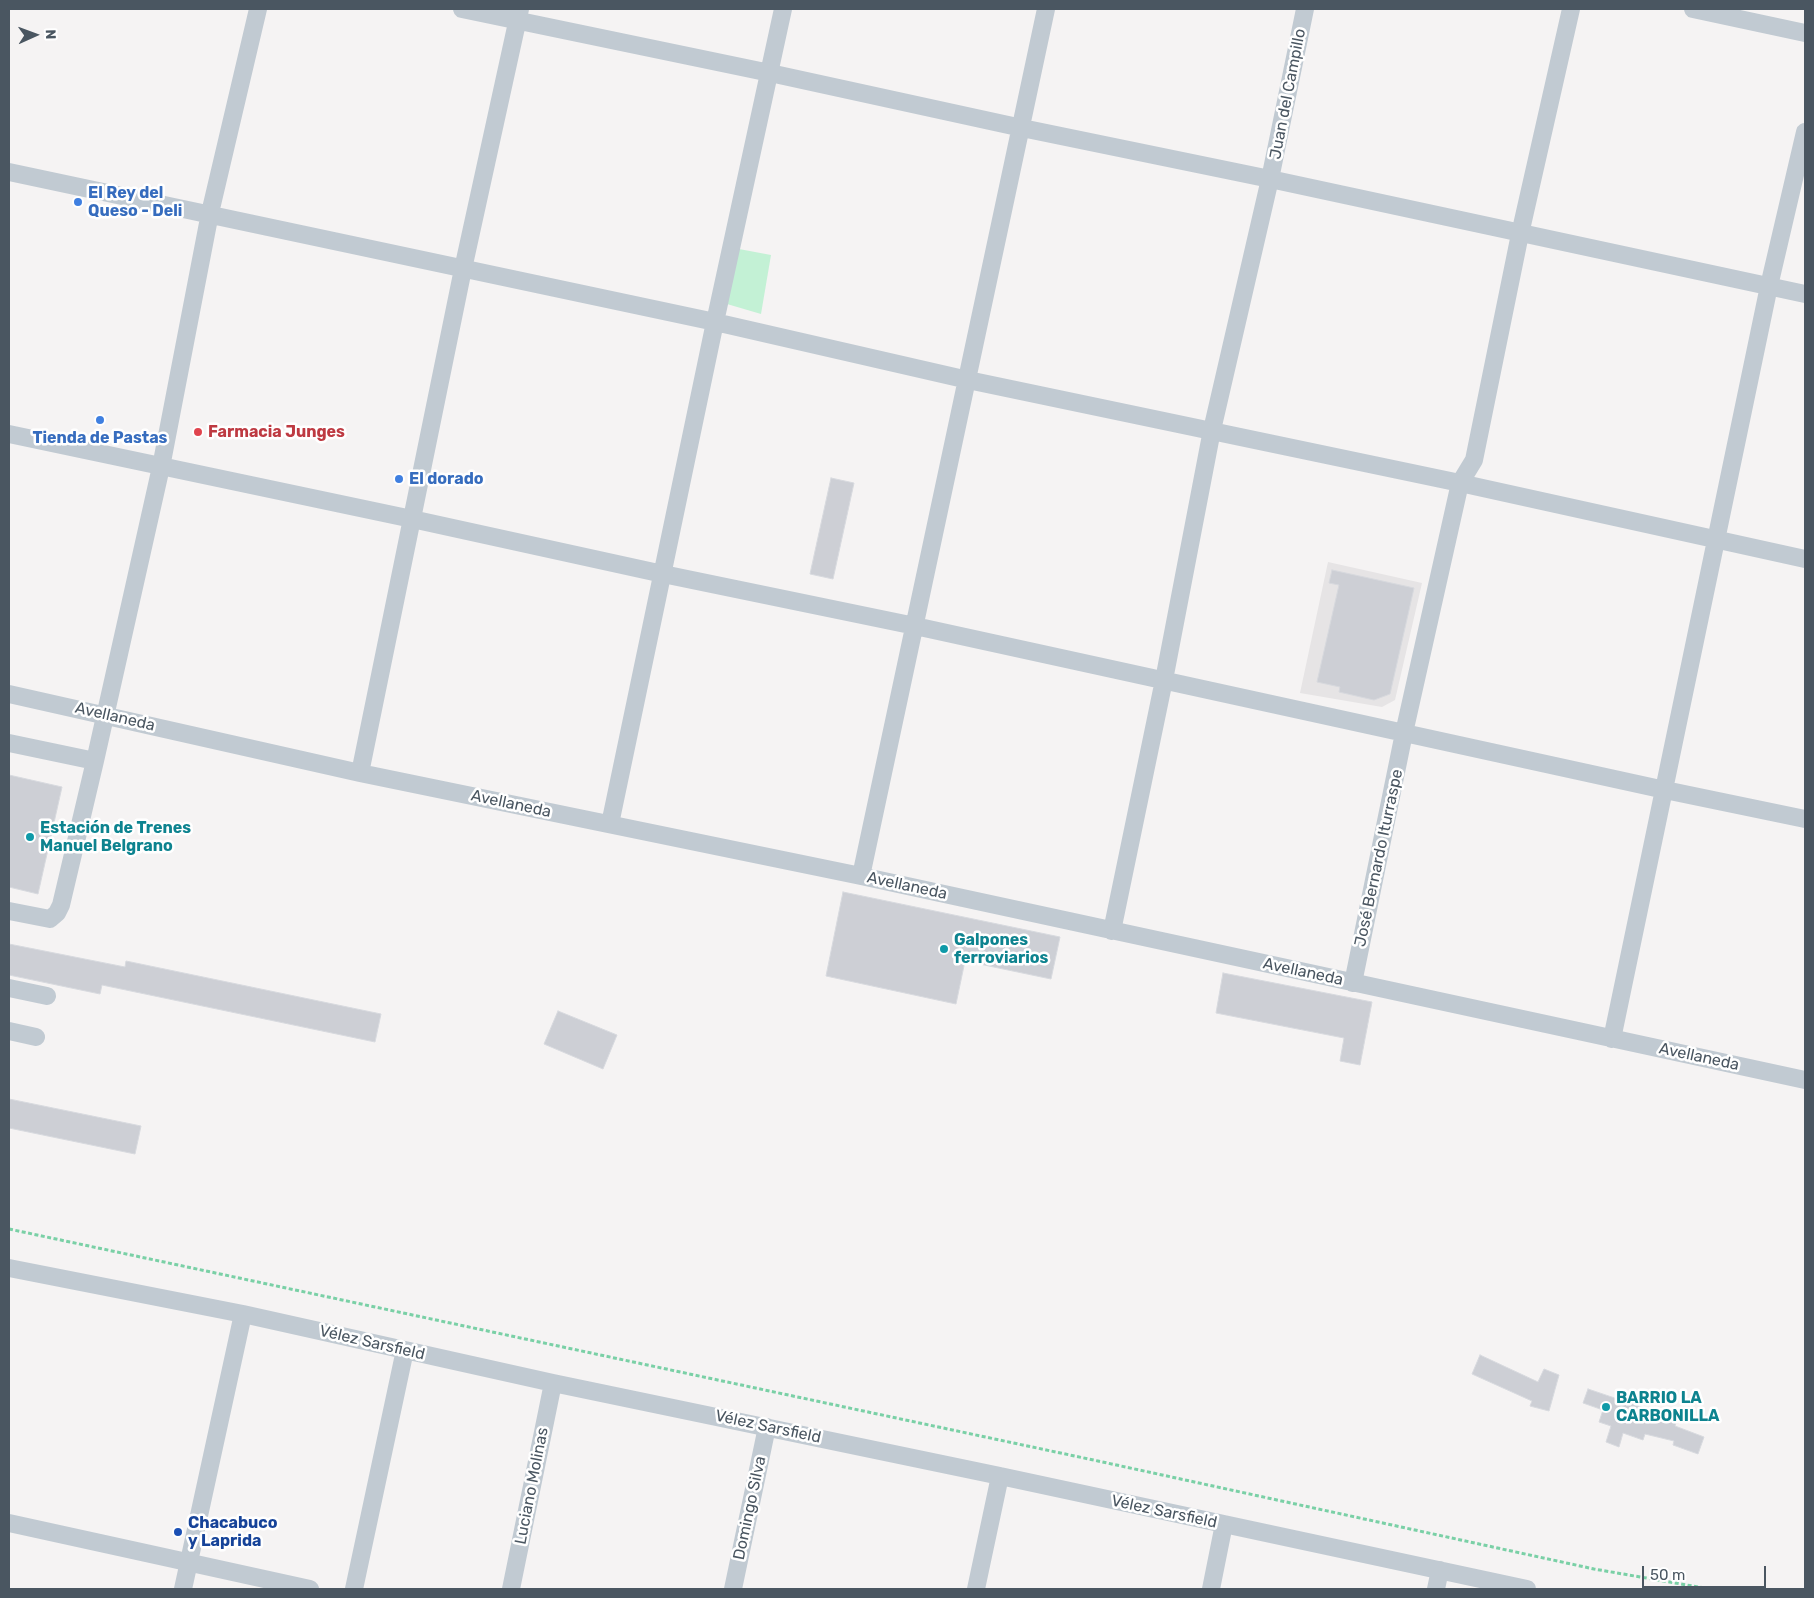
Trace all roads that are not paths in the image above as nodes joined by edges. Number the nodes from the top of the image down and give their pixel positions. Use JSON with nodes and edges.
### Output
{"nodes":[{"id":1,"x":258,"y":9,"type":"edge"},
{"id":2,"x":462,"y":9,"type":"edge"},
{"id":3,"x":783,"y":9,"type":"edge"},
{"id":4,"x":1046,"y":9,"type":"edge"},
{"id":5,"x":1305,"y":9,"type":"edge"},
{"id":6,"x":1571,"y":9,"type":"edge"},
{"id":7,"x":1694,"y":9,"type":"edge"},
{"id":8,"x":519,"y":15,"type":"edge"},
{"id":9,"x":1805,"y":34,"type":"edge"},
{"id":10,"x":770,"y":73,"type":"junction"},
{"id":11,"x":1022,"y":128,"type":"junction"},
{"id":12,"x":1805,"y":132,"type":"edge"},
{"id":13,"x":9,"y":172,"type":"edge"},
{"id":14,"x":1270,"y":179,"type":"junction"},
{"id":15,"x":210,"y":214,"type":"junction"},
{"id":16,"x":1520,"y":234,"type":"junction"},
{"id":17,"x":464,"y":269,"type":"junction"},
{"id":18,"x":1769,"y":286,"type":"junction"},
{"id":19,"x":1805,"y":294,"type":"edge"},
{"id":20,"x":715,"y":322,"type":"junction"},
{"id":21,"x":968,"y":380,"type":"junction"},
{"id":22,"x":1212,"y":430,"type":"junction"},
{"id":23,"x":9,"y":434,"type":"edge"},
{"id":24,"x":161,"y":467,"type":"junction"},
{"id":25,"x":1460,"y":483,"type":"junction"},
{"id":26,"x":412,"y":519,"type":"junction"},
{"id":27,"x":1717,"y":539,"type":"junction"},
{"id":28,"x":1805,"y":559,"type":"edge"},
{"id":29,"x":663,"y":574,"type":"junction"},
{"id":30,"x":915,"y":626,"type":"junction"},
{"id":31,"x":1164,"y":680,"type":"junction"},
{"id":32,"x":9,"y":694,"type":"edge"},
{"id":33,"x":106,"y":715,"type":"junction"},
{"id":34,"x":1404,"y":733,"type":"junction"},
{"id":35,"x":9,"y":743,"type":"edge"},
{"id":36,"x":95,"y":761,"type":"junction"},
{"id":37,"x":360,"y":773,"type":"junction"},
{"id":38,"x":1665,"y":790,"type":"junction"},
{"id":39,"x":1805,"y":819,"type":"edge"},
{"id":40,"x":610,"y":824,"type":"junction"},
{"id":41,"x":861,"y":876,"type":"junction"},
{"id":42,"x":9,"y":911,"type":"edge"},
{"id":43,"x":1112,"y":931,"type":"junction"},
{"id":44,"x":1353,"y":983,"type":"junction"},
{"id":45,"x":9,"y":988,"type":"edge"},
{"id":46,"x":47,"y":996,"type":"dead end"},
{"id":47,"x":9,"y":1031,"type":"edge"},
{"id":48,"x":36,"y":1037,"type":"dead end"},
{"id":49,"x":1612,"y":1039,"type":"junction"},
{"id":50,"x":1805,"y":1080,"type":"edge"},
{"id":51,"x":9,"y":1268,"type":"edge"},
{"id":52,"x":243,"y":1314,"type":"junction"},
{"id":53,"x":405,"y":1350,"type":"junction"},
{"id":54,"x":553,"y":1383,"type":"junction"},
{"id":55,"x":767,"y":1427,"type":"junction"},
{"id":56,"x":1000,"y":1476,"type":"junction"},
{"id":57,"x":9,"y":1523,"type":"edge"},
{"id":58,"x":1224,"y":1524,"type":"junction"},
{"id":59,"x":188,"y":1562,"type":"junction"},
{"id":60,"x":1440,"y":1570,"type":"junction"},
{"id":61,"x":183,"y":1589,"type":"edge"},
{"id":62,"x":310,"y":1589,"type":"edge"},
{"id":63,"x":354,"y":1589,"type":"edge"},
{"id":64,"x":511,"y":1589,"type":"edge"},
{"id":65,"x":732,"y":1589,"type":"edge"},
{"id":66,"x":976,"y":1589,"type":"edge"},
{"id":67,"x":1211,"y":1589,"type":"edge"},
{"id":68,"x":1436,"y":1589,"type":"edge"},
{"id":69,"x":1527,"y":1589,"type":"edge"}],
"edges":[{"from":1,"to":15,"type":"street"},
{"from":2,"to":8,"type":"street"},
{"from":3,"to":10,"type":"street"},
{"from":4,"to":11,"type":"street"},
{"from":5,"to":14,"type":"street","name":"Juan del Campillo"},
{"from":6,"to":16,"type":"street","name":"José Bernardo Iturraspe"},
{"from":7,"to":9,"type":"street"},
{"from":8,"to":10,"type":"street"},
{"from":8,"to":17,"type":"street"},
{"from":10,"to":11,"type":"street"},
{"from":10,"to":20,"type":"street"},
{"from":11,"to":14,"type":"street"},
{"from":11,"to":21,"type":"street"},
{"from":12,"to":18,"type":"street"},
{"from":13,"to":15,"type":"street"},
{"from":14,"to":16,"type":"street"},
{"from":14,"to":22,"type":"street","name":"Juan del Campillo"},
{"from":15,"to":17,"type":"street"},
{"from":15,"to":24,"type":"street"},
{"from":16,"to":18,"type":"street"},
{"from":16,"to":25,"type":"street","name":"José Bernardo Iturraspe"},
{"from":17,"to":20,"type":"street"},
{"from":17,"to":26,"type":"street"},
{"from":18,"to":19,"type":"street"},
{"from":18,"to":27,"type":"street"},
{"from":20,"to":21,"type":"street"},
{"from":20,"to":29,"type":"street"},
{"from":21,"to":22,"type":"street"},
{"from":21,"to":30,"type":"street"},
{"from":22,"to":25,"type":"street"},
{"from":22,"to":31,"type":"street","name":"Juan del Campillo"},
{"from":23,"to":24,"type":"street"},
{"from":24,"to":26,"type":"street"},
{"from":24,"to":33,"type":"street"},
{"from":25,"to":27,"type":"street"},
{"from":25,"to":34,"type":"street","name":"José Bernardo Iturraspe"},
{"from":26,"to":29,"type":"street"},
{"from":26,"to":37,"type":"street"},
{"from":27,"to":28,"type":"street"},
{"from":27,"to":38,"type":"street"},
{"from":29,"to":30,"type":"street"},
{"from":29,"to":40,"type":"street"},
{"from":30,"to":31,"type":"street"},
{"from":30,"to":41,"type":"street"},
{"from":31,"to":34,"type":"street"},
{"from":31,"to":43,"type":"street","name":"Juan del Campillo"},
{"from":32,"to":33,"type":"street","name":"Avellaneda"},
{"from":33,"to":36,"type":"street"},
{"from":33,"to":37,"type":"street","name":"Avellaneda"},
{"from":34,"to":38,"type":"street"},
{"from":34,"to":44,"type":"street","name":"José Bernardo Iturraspe"},
{"from":35,"to":36,"type":"street"},
{"from":36,"to":42,"type":"street"},
{"from":37,"to":40,"type":"street","name":"Avellaneda"},
{"from":38,"to":39,"type":"street"},
{"from":38,"to":49,"type":"street"},
{"from":40,"to":41,"type":"street","name":"Avellaneda"},
{"from":41,"to":43,"type":"street","name":"Avellaneda"},
{"from":43,"to":44,"type":"street","name":"Avellaneda"},
{"from":44,"to":49,"type":"street","name":"Avellaneda"},
{"from":45,"to":46,"type":"street"},
{"from":47,"to":48,"type":"street"},
{"from":49,"to":50,"type":"street","name":"Avellaneda"},
{"from":51,"to":52,"type":"street","name":"Vélez Sarsfield"},
{"from":52,"to":53,"type":"street","name":"Vélez Sarsfield"},
{"from":52,"to":59,"type":"street"},
{"from":53,"to":54,"type":"street","name":"Vélez Sarsfield"},
{"from":53,"to":63,"type":"street"},
{"from":54,"to":55,"type":"street","name":"Vélez Sarsfield"},
{"from":54,"to":64,"type":"street","name":"Luciano Molinas"},
{"from":55,"to":56,"type":"street","name":"Vélez Sarsfield"},
{"from":55,"to":65,"type":"street","name":"Domingo Silva"},
{"from":56,"to":58,"type":"street","name":"Vélez Sarsfield"},
{"from":56,"to":66,"type":"street"},
{"from":57,"to":59,"type":"street"},
{"from":58,"to":60,"type":"street","name":"Vélez Sarsfield"},
{"from":58,"to":67,"type":"street"},
{"from":59,"to":61,"type":"street"},
{"from":59,"to":62,"type":"street"},
{"from":60,"to":68,"type":"street"},
{"from":60,"to":69,"type":"street","name":"Vélez Sarsfield"}]}
